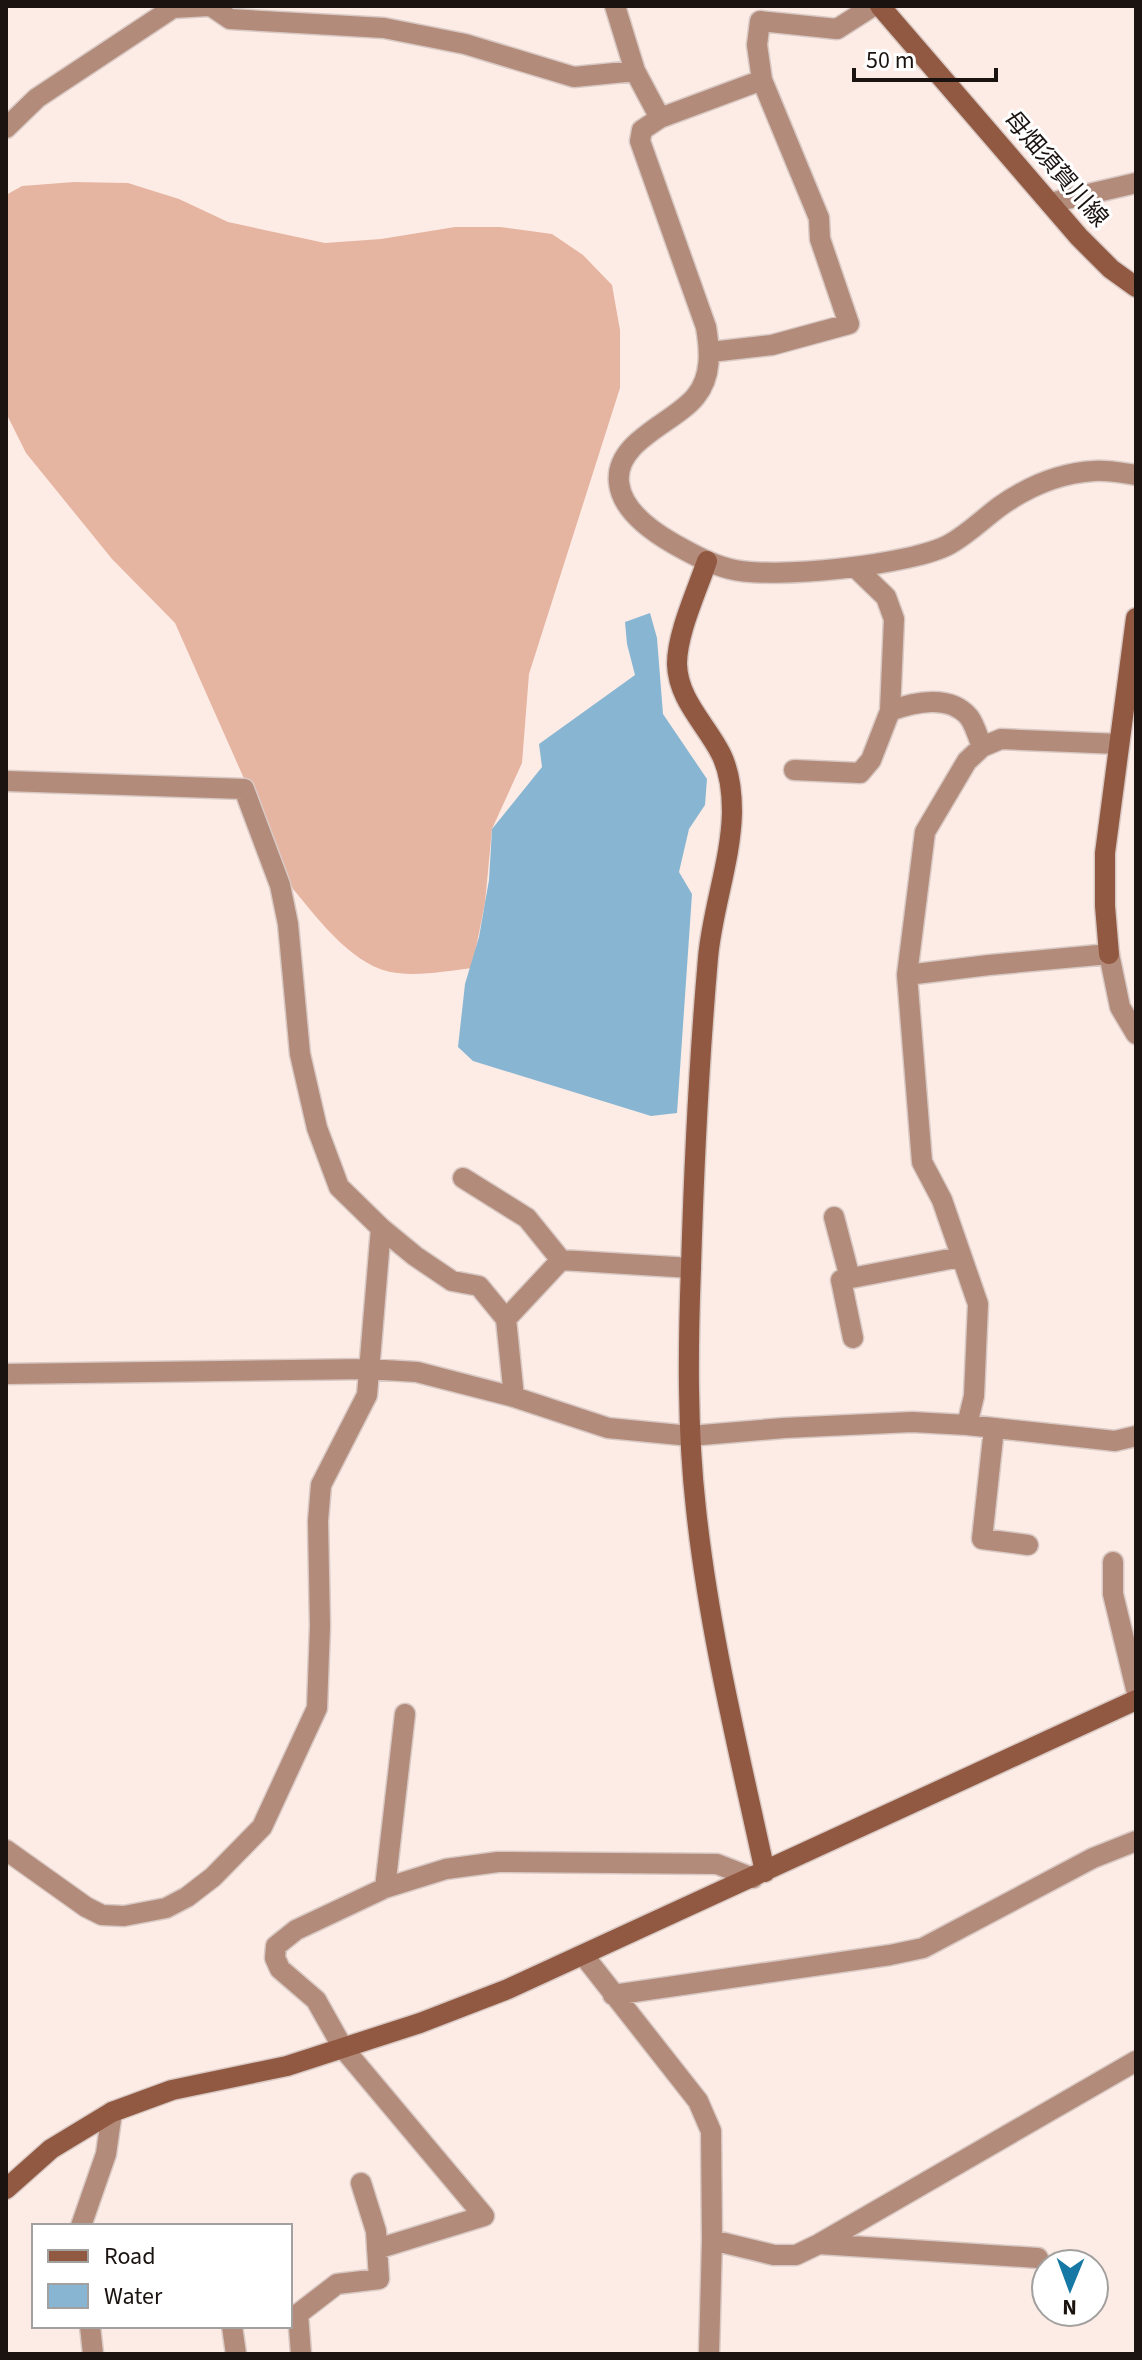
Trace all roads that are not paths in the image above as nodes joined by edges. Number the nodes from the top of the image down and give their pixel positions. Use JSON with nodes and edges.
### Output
{"nodes":[{"id":1,"x":210,"y":6,"type":"edge"},
{"id":2,"x":615,"y":6,"type":"edge"},
{"id":3,"x":873,"y":6,"type":"edge"},
{"id":4,"x":880,"y":6,"type":"edge"},
{"id":5,"x":255,"y":14,"type":"edge"},
{"id":6,"x":635,"y":71,"type":"junction"},
{"id":7,"x":762,"y":80,"type":"junction"},
{"id":8,"x":660,"y":118,"type":"junction"},
{"id":9,"x":6,"y":128,"type":"edge"},
{"id":10,"x":1136,"y":183,"type":"edge"},
{"id":11,"x":1050,"y":203,"type":"junction"},
{"id":12,"x":1136,"y":287,"type":"edge"},
{"id":13,"x":711,"y":352,"type":"junction"},
{"id":14,"x":1136,"y":475,"type":"edge"},
{"id":15,"x":707,"y":561,"type":"junction"},
{"id":16,"x":855,"y":567,"type":"junction"},
{"id":17,"x":1136,"y":618,"type":"edge"},
{"id":18,"x":1134,"y":644,"type":"edge"},
{"id":19,"x":890,"y":711,"type":"junction"},
{"id":20,"x":1119,"y":744,"type":"junction"},
{"id":21,"x":982,"y":747,"type":"junction"},
{"id":22,"x":794,"y":770,"type":"dead end"},
{"id":23,"x":6,"y":781,"type":"edge"},
{"id":24,"x":1109,"y":954,"type":"junction"},
{"id":25,"x":907,"y":975,"type":"junction"},
{"id":26,"x":1128,"y":1007,"type":"edge"},
{"id":27,"x":1136,"y":1034,"type":"edge"},
{"id":28,"x":463,"y":1178,"type":"dead end"},
{"id":29,"x":834,"y":1217,"type":"dead end"},
{"id":30,"x":381,"y":1228,"type":"junction"},
{"id":31,"x":960,"y":1257,"type":"junction"},
{"id":32,"x":561,"y":1260,"type":"junction"},
{"id":33,"x":691,"y":1268,"type":"junction"},
{"id":34,"x":850,"y":1278,"type":"junction"},
{"id":35,"x":506,"y":1319,"type":"junction"},
{"id":36,"x":853,"y":1338,"type":"dead end"},
{"id":37,"x":368,"y":1369,"type":"junction"},
{"id":38,"x":6,"y":1374,"type":"edge"},
{"id":39,"x":514,"y":1397,"type":"junction"},
{"id":40,"x":967,"y":1425,"type":"junction"},
{"id":41,"x":994,"y":1428,"type":"junction"},
{"id":42,"x":690,"y":1436,"type":"junction"},
{"id":43,"x":1136,"y":1436,"type":"edge"},
{"id":44,"x":1028,"y":1545,"type":"dead end"},
{"id":45,"x":1113,"y":1562,"type":"dead end"},
{"id":46,"x":1136,"y":1689,"type":"edge"},
{"id":47,"x":1136,"y":1700,"type":"edge"},
{"id":48,"x":405,"y":1714,"type":"dead end"},
{"id":49,"x":1136,"y":1841,"type":"edge"},
{"id":50,"x":6,"y":1850,"type":"edge"},
{"id":51,"x":759,"y":1875,"type":"junction"},
{"id":52,"x":385,"y":1888,"type":"junction"},
{"id":53,"x":584,"y":1956,"type":"junction"},
{"id":54,"x":613,"y":1995,"type":"junction"},
{"id":55,"x":343,"y":2048,"type":"junction"},
{"id":56,"x":1136,"y":2061,"type":"edge"},
{"id":57,"x":112,"y":2112,"type":"junction"},
{"id":58,"x":361,"y":2183,"type":"dead end"},
{"id":59,"x":6,"y":2189,"type":"edge"},
{"id":60,"x":82,"y":2224,"type":"edge"},
{"id":61,"x":712,"y":2240,"type":"junction"},
{"id":62,"x":819,"y":2244,"type":"junction"},
{"id":63,"x":377,"y":2249,"type":"junction"},
{"id":64,"x":1030,"y":2257,"type":"edge"},
{"id":65,"x":90,"y":2328,"type":"edge"},
{"id":66,"x":232,"y":2328,"type":"edge"},
{"id":67,"x":93,"y":2354,"type":"edge"},
{"id":68,"x":236,"y":2354,"type":"edge"},
{"id":69,"x":301,"y":2354,"type":"edge"},
{"id":70,"x":709,"y":2354,"type":"edge"}],
"edges":[{"from":1,"to":5,"type":"street"},
{"from":1,"to":9,"type":"street"},
{"from":2,"to":6,"type":"street"},
{"from":3,"to":7,"type":"street"},
{"from":4,"to":11,"type":"street","name":"母畑須賀川線"},
{"from":5,"to":6,"type":"street"},
{"from":6,"to":8,"type":"street"},
{"from":7,"to":8,"type":"street"},
{"from":7,"to":13,"type":"street"},
{"from":8,"to":13,"type":"street"},
{"from":10,"to":11,"type":"street"},
{"from":11,"to":12,"type":"street","name":"母畑須賀川線"},
{"from":13,"to":15,"type":"street"},
{"from":14,"to":16,"type":"street"},
{"from":15,"to":16,"type":"street"},
{"from":15,"to":33,"type":"street"},
{"from":16,"to":19,"type":"street"},
{"from":17,"to":18,"type":"street"},
{"from":18,"to":20,"type":"street"},
{"from":19,"to":21,"type":"street"},
{"from":19,"to":22,"type":"street"},
{"from":20,"to":21,"type":"street"},
{"from":20,"to":24,"type":"street"},
{"from":21,"to":25,"type":"street"},
{"from":23,"to":30,"type":"street"},
{"from":24,"to":25,"type":"street"},
{"from":24,"to":26,"type":"street"},
{"from":25,"to":31,"type":"street"},
{"from":26,"to":27,"type":"street"},
{"from":28,"to":32,"type":"street"},
{"from":29,"to":34,"type":"street"},
{"from":30,"to":35,"type":"street"},
{"from":30,"to":37,"type":"street"},
{"from":31,"to":34,"type":"street"},
{"from":31,"to":40,"type":"street"},
{"from":32,"to":33,"type":"street"},
{"from":32,"to":35,"type":"street"},
{"from":33,"to":42,"type":"street"},
{"from":34,"to":36,"type":"street"},
{"from":35,"to":39,"type":"street"},
{"from":37,"to":38,"type":"street"},
{"from":37,"to":39,"type":"street"},
{"from":37,"to":50,"type":"street"},
{"from":39,"to":42,"type":"street"},
{"from":40,"to":41,"type":"street"},
{"from":40,"to":42,"type":"street"},
{"from":41,"to":43,"type":"street"},
{"from":41,"to":44,"type":"street"},
{"from":42,"to":51,"type":"street"},
{"from":45,"to":46,"type":"street"},
{"from":47,"to":51,"type":"street"},
{"from":48,"to":52,"type":"street"},
{"from":49,"to":54,"type":"street"},
{"from":51,"to":52,"type":"street"},
{"from":51,"to":53,"type":"street"},
{"from":52,"to":55,"type":"street"},
{"from":53,"to":54,"type":"street"},
{"from":53,"to":55,"type":"street"},
{"from":54,"to":61,"type":"street"},
{"from":55,"to":57,"type":"street"},
{"from":55,"to":63,"type":"street"},
{"from":56,"to":62,"type":"street"},
{"from":57,"to":59,"type":"street"},
{"from":57,"to":60,"type":"street"},
{"from":58,"to":63,"type":"street"},
{"from":61,"to":62,"type":"street"},
{"from":61,"to":70,"type":"street"},
{"from":62,"to":64,"type":"street"},
{"from":63,"to":69,"type":"street"},
{"from":65,"to":67,"type":"street"},
{"from":66,"to":68,"type":"street"}]}
